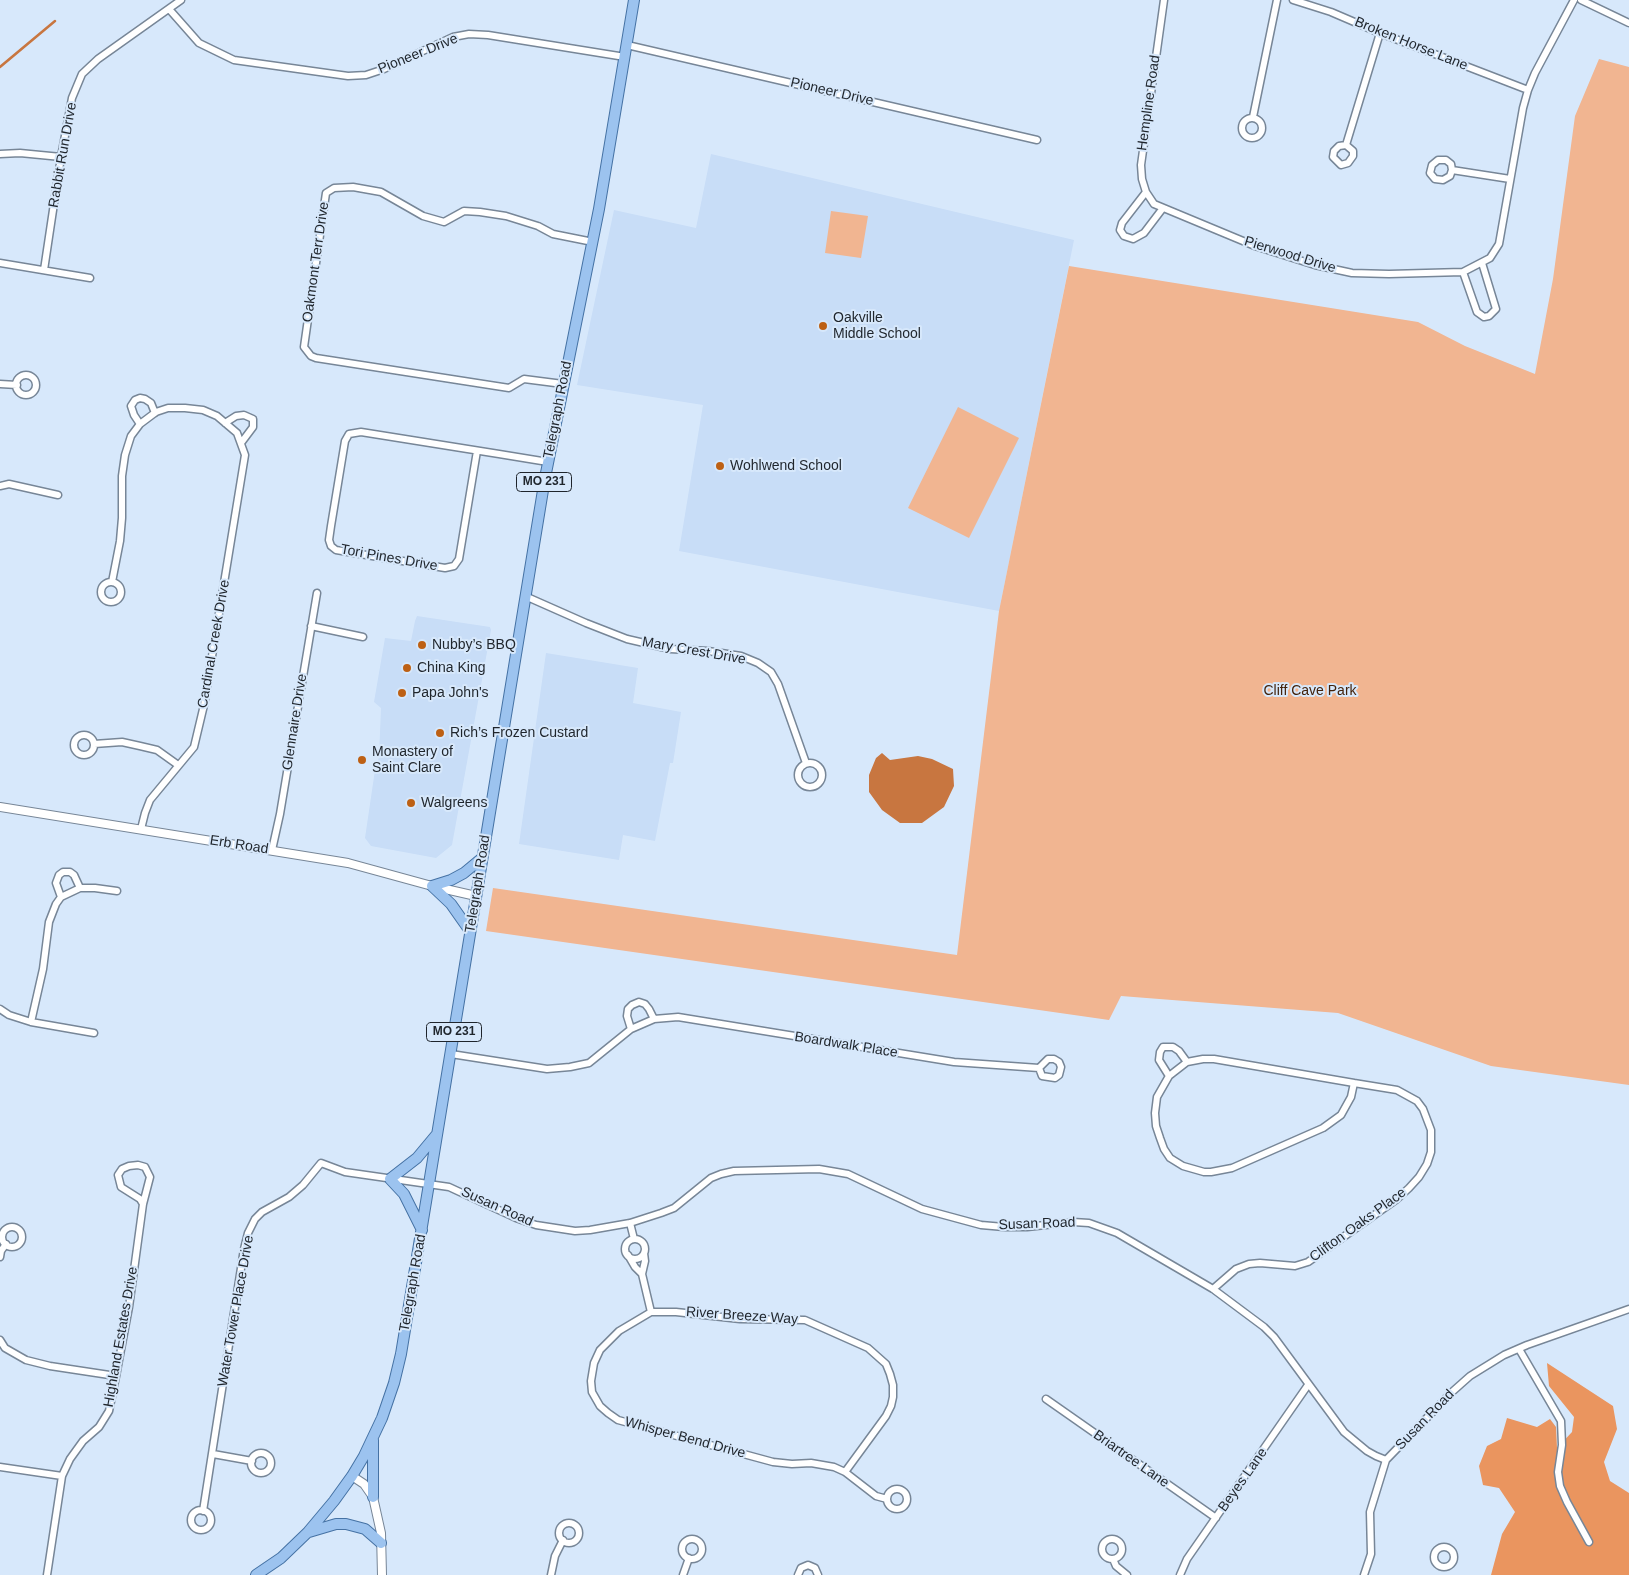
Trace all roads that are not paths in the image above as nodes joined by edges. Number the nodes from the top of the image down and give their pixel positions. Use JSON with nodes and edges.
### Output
{"nodes":[{"id":1,"x":181,"y":0,"type":"edge"},
{"id":2,"x":634,"y":0,"type":"edge"},
{"id":3,"x":1164,"y":0,"type":"edge"},
{"id":4,"x":1277,"y":0,"type":"edge"},
{"id":5,"x":1292,"y":0,"type":"edge"},
{"id":6,"x":1574,"y":0,"type":"edge"},
{"id":7,"x":1581,"y":0,"type":"edge"},
{"id":8,"x":169,"y":9,"type":"junction"},
{"id":9,"x":1629,"y":23,"type":"edge"},
{"id":10,"x":1380,"y":33,"type":"junction"},
{"id":11,"x":627,"y":45,"type":"junction"},
{"id":12,"x":625,"y":57,"type":"junction"},
{"id":13,"x":1528,"y":90,"type":"junction"},
{"id":14,"x":1253,"y":117,"type":"dead end"},
{"id":15,"x":1038,"y":140,"type":"dead end"},
{"id":16,"x":1346,"y":145,"type":"dead end"},
{"id":17,"x":0,"y":154,"type":"edge"},
{"id":18,"x":61,"y":157,"type":"junction"},
{"id":19,"x":1452,"y":170,"type":"dead end"},
{"id":20,"x":1510,"y":180,"type":"junction"},
{"id":21,"x":1146,"y":192,"type":"junction"},
{"id":22,"x":1154,"y":204,"type":"joint"},
{"id":23,"x":1163,"y":208,"type":"junction"},
{"id":24,"x":593,"y":242,"type":"junction"},
{"id":25,"x":0,"y":263,"type":"edge"},
{"id":26,"x":1482,"y":263,"type":"junction"},
{"id":27,"x":44,"y":270,"type":"junction"},
{"id":28,"x":1463,"y":272,"type":"junction"},
{"id":29,"x":90,"y":278,"type":"dead end"},
{"id":30,"x":0,"y":384,"type":"edge"},
{"id":31,"x":563,"y":384,"type":"junction"},
{"id":32,"x":17,"y":385,"type":"dead end"},
{"id":33,"x":155,"y":413,"type":"junction"},
{"id":34,"x":225,"y":423,"type":"junction"},
{"id":35,"x":140,"y":424,"type":"junction"},
{"id":36,"x":241,"y":443,"type":"junction"},
{"id":37,"x":477,"y":451,"type":"junction"},
{"id":38,"x":548,"y":462,"type":"junction"},
{"id":39,"x":0,"y":486,"type":"edge"},
{"id":40,"x":58,"y":495,"type":"dead end"},
{"id":41,"x":112,"y":582,"type":"dead end"},
{"id":42,"x":317,"y":593,"type":"dead end"},
{"id":43,"x":525,"y":596,"type":"junction"},
{"id":44,"x":311,"y":626,"type":"junction"},
{"id":45,"x":363,"y":637,"type":"dead end"},
{"id":46,"x":94,"y":744,"type":"dead end"},
{"id":47,"x":806,"y":763,"type":"dead end"},
{"id":48,"x":178,"y":765,"type":"junction"},
{"id":49,"x":0,"y":807,"type":"edge"},
{"id":50,"x":141,"y":829,"type":"junction"},
{"id":51,"x":272,"y":850,"type":"junction"},
{"id":52,"x":482,"y":858,"type":"junction"},
{"id":53,"x":432,"y":886,"type":"junction"},
{"id":54,"x":80,"y":888,"type":"junction"},
{"id":55,"x":116,"y":891,"type":"dead end"},
{"id":56,"x":476,"y":896,"type":"junction"},
{"id":57,"x":60,"y":897,"type":"junction"},
{"id":58,"x":470,"y":931,"type":"junction"},
{"id":59,"x":0,"y":1010,"type":"edge"},
{"id":60,"x":654,"y":1019,"type":"junction"},
{"id":61,"x":31,"y":1022,"type":"junction"},
{"id":62,"x":631,"y":1029,"type":"junction"},
{"id":63,"x":94,"y":1033,"type":"dead end"},
{"id":64,"x":451,"y":1054,"type":"junction"},
{"id":65,"x":1187,"y":1062,"type":"junction"},
{"id":66,"x":1039,"y":1068,"type":"dead end"},
{"id":67,"x":1168,"y":1076,"type":"junction"},
{"id":68,"x":1354,"y":1083,"type":"junction"},
{"id":69,"x":438,"y":1134,"type":"junction"},
{"id":70,"x":390,"y":1179,"type":"junction"},
{"id":71,"x":429,"y":1185,"type":"junction"},
{"id":72,"x":143,"y":1204,"type":"junction"},
{"id":73,"x":630,"y":1223,"type":"junction"},
{"id":74,"x":422,"y":1230,"type":"junction"},
{"id":75,"x":634,"y":1239,"type":"junction"},
{"id":76,"x":6,"y":1244,"type":"dead end"},
{"id":77,"x":644,"y":1253,"type":"junction"},
{"id":78,"x":628,"y":1255,"type":"junction"},
{"id":79,"x":0,"y":1257,"type":"edge"},
{"id":80,"x":642,"y":1274,"type":"junction"},
{"id":81,"x":1213,"y":1288,"type":"junction"},
{"id":82,"x":1629,"y":1309,"type":"edge"},
{"id":83,"x":651,"y":1312,"type":"junction"},
{"id":84,"x":0,"y":1340,"type":"edge"},
{"id":85,"x":1519,"y":1349,"type":"junction"},
{"id":86,"x":3,"y":1350,"type":"edge"},
{"id":87,"x":116,"y":1376,"type":"junction"},
{"id":88,"x":1308,"y":1385,"type":"junction"},
{"id":89,"x":1046,"y":1400,"type":"dead end"},
{"id":90,"x":373,"y":1437,"type":"junction"},
{"id":91,"x":213,"y":1454,"type":"junction"},
{"id":92,"x":1386,"y":1460,"type":"junction"},
{"id":93,"x":252,"y":1461,"type":"dead end"},
{"id":94,"x":0,"y":1467,"type":"edge"},
{"id":95,"x":845,"y":1472,"type":"junction"},
{"id":96,"x":62,"y":1476,"type":"junction"},
{"id":97,"x":352,"y":1476,"type":"junction"},
{"id":98,"x":373,"y":1497,"type":"junction"},
{"id":99,"x":887,"y":1499,"type":"dead end"},
{"id":100,"x":203,"y":1511,"type":"dead end"},
{"id":101,"x":1216,"y":1518,"type":"junction"},
{"id":102,"x":308,"y":1532,"type":"junction"},
{"id":103,"x":563,"y":1540,"type":"dead end"},
{"id":104,"x":1589,"y":1542,"type":"dead end"},
{"id":105,"x":381,"y":1543,"type":"junction"},
{"id":106,"x":689,"y":1558,"type":"dead end"},
{"id":107,"x":1114,"y":1559,"type":"dead end"},
{"id":108,"x":47,"y":1575,"type":"edge"},
{"id":109,"x":256,"y":1575,"type":"edge"},
{"id":110,"x":382,"y":1575,"type":"edge"},
{"id":111,"x":551,"y":1575,"type":"edge"},
{"id":112,"x":683,"y":1575,"type":"edge"},
{"id":113,"x":798,"y":1575,"type":"edge"},
{"id":114,"x":818,"y":1575,"type":"edge"},
{"id":115,"x":1126,"y":1575,"type":"edge"},
{"id":116,"x":1180,"y":1575,"type":"edge"},
{"id":117,"x":1364,"y":1575,"type":"edge"}],
"edges":[{"from":1,"to":8,"type":"street","name":"Rabbit Run Drive"},
{"from":2,"to":11,"type":"main road","name":"Telegraph Road","number":"MO 231"},
{"from":3,"to":21,"type":"street","name":"Hempline Road"},
{"from":4,"to":14,"type":"street"},
{"from":5,"to":10,"type":"street","name":"Broken Horse Lane"},
{"from":6,"to":13,"type":"street","name":"Pierwood Drive"},
{"from":7,"to":9,"type":"street"},
{"from":8,"to":12,"type":"street","name":"Pioneer Drive"},
{"from":8,"to":18,"type":"street","name":"Rabbit Run Drive"},
{"from":10,"to":13,"type":"street","name":"Broken Horse Lane"},
{"from":10,"to":16,"type":"street"},
{"from":11,"to":12,"type":"main road","name":"Telegraph Road","number":"MO 231"},
{"from":11,"to":15,"type":"street","name":"Pioneer Drive"},
{"from":12,"to":24,"type":"main road","name":"Telegraph Road","number":"MO 231"},
{"from":13,"to":20,"type":"street","name":"Pierwood Drive"},
{"from":17,"to":18,"type":"street"},
{"from":18,"to":27,"type":"street","name":"Rabbit Run Drive"},
{"from":19,"to":20,"type":"street"},
{"from":20,"to":26,"type":"street","name":"Pierwood Drive"},
{"from":21,"to":22,"type":"street","name":"Hempline Road"},
{"from":21,"to":23,"type":"street"},
{"from":22,"to":23,"type":"street","name":"Pierwood Drive"},
{"from":23,"to":28,"type":"street","name":"Pierwood Drive"},
{"from":24,"to":31,"type":"main road","name":"Telegraph Road","number":"MO 231"},
{"from":24,"to":31,"type":"street","name":"Oakmont Terr Drive"},
{"from":25,"to":27,"type":"street"},
{"from":26,"to":28,"type":"street","name":"Pierwood Drive"},
{"from":26,"to":28,"type":"street"},
{"from":27,"to":29,"type":"street"},
{"from":30,"to":32,"type":"street"},
{"from":31,"to":38,"type":"main road","name":"Telegraph Road","number":"MO 231"},
{"from":33,"to":34,"type":"street"},
{"from":33,"to":35,"type":"street"},
{"from":33,"to":35,"type":"street"},
{"from":34,"to":36,"type":"street"},
{"from":34,"to":36,"type":"street"},
{"from":35,"to":41,"type":"street"},
{"from":36,"to":48,"type":"street","name":"Cardinal Creek Drive"},
{"from":37,"to":37,"type":"street","name":"Tori Pines Drive"},
{"from":37,"to":38,"type":"street","name":"Tori Pines Drive"},
{"from":38,"to":43,"type":"main road","name":"Telegraph Road","number":"MO 231"},
{"from":39,"to":40,"type":"street"},
{"from":42,"to":44,"type":"street","name":"Glennaire Drive"},
{"from":43,"to":47,"type":"street","name":"Mary Crest Drive"},
{"from":43,"to":52,"type":"main road","name":"Telegraph Road","number":"MO 231"},
{"from":44,"to":45,"type":"street"},
{"from":44,"to":51,"type":"street","name":"Glennaire Drive"},
{"from":46,"to":48,"type":"street"},
{"from":48,"to":50,"type":"street","name":"Cardinal Creek Drive"},
{"from":49,"to":50,"type":"street","name":"Erb Road"},
{"from":50,"to":51,"type":"street","name":"Erb Road"},
{"from":51,"to":53,"type":"street","name":"Erb Road"},
{"from":52,"to":53,"type":"main road"},
{"from":52,"to":56,"type":"main road","name":"Telegraph Road","number":"MO 231"},
{"from":53,"to":56,"type":"street","name":"Erb Road"},
{"from":53,"to":58,"type":"main road"},
{"from":54,"to":55,"type":"street"},
{"from":54,"to":57,"type":"street"},
{"from":54,"to":57,"type":"street"},
{"from":56,"to":58,"type":"main road","name":"Telegraph Road","number":"MO 231"},
{"from":57,"to":61,"type":"street"},
{"from":58,"to":64,"type":"main road","name":"Telegraph Road","number":"MO 231"},
{"from":59,"to":61,"type":"street"},
{"from":60,"to":62,"type":"street","name":"Boardwalk Place"},
{"from":60,"to":62,"type":"street"},
{"from":60,"to":66,"type":"street","name":"Boardwalk Place"},
{"from":61,"to":63,"type":"street"},
{"from":62,"to":64,"type":"street","name":"Boardwalk Place"},
{"from":64,"to":69,"type":"main road","name":"Telegraph Road","number":"MO 231"},
{"from":65,"to":67,"type":"street"},
{"from":65,"to":67,"type":"street"},
{"from":65,"to":68,"type":"street","name":"Clifton Oaks Place"},
{"from":67,"to":68,"type":"street"},
{"from":68,"to":81,"type":"street","name":"Clifton Oaks Place"},
{"from":69,"to":70,"type":"main road"},
{"from":69,"to":71,"type":"main road","name":"Telegraph Road","number":"MO 231"},
{"from":70,"to":71,"type":"street","name":"Water Tower Place Drive"},
{"from":70,"to":74,"type":"main road"},
{"from":70,"to":91,"type":"street","name":"Water Tower Place Drive"},
{"from":71,"to":73,"type":"street","name":"Susan Road"},
{"from":71,"to":74,"type":"main road","name":"Telegraph Road","number":"MO 231"},
{"from":72,"to":72,"type":"street","name":"Highland Estates Drive"},
{"from":72,"to":87,"type":"street","name":"Highland Estates Drive"},
{"from":73,"to":75,"type":"street"},
{"from":73,"to":81,"type":"street","name":"Susan Road"},
{"from":74,"to":90,"type":"main road","name":"Telegraph Road","number":"MO 231"},
{"from":75,"to":77,"type":"street"},
{"from":75,"to":78,"type":"street"},
{"from":76,"to":79,"type":"street"},
{"from":77,"to":78,"type":"street"},
{"from":77,"to":80,"type":"street"},
{"from":78,"to":80,"type":"street"},
{"from":80,"to":83,"type":"street"},
{"from":81,"to":88,"type":"street","name":"Susan Road"},
{"from":82,"to":85,"type":"street","name":"Susan Road"},
{"from":83,"to":95,"type":"street","name":"River Breeze Way"},
{"from":83,"to":95,"type":"street","name":"Whisper Bend Drive"},
{"from":84,"to":86,"type":"street"},
{"from":85,"to":92,"type":"street","name":"Susan Road"},
{"from":85,"to":104,"type":"street"},
{"from":86,"to":87,"type":"street"},
{"from":87,"to":96,"type":"street","name":"Highland Estates Drive"},
{"from":88,"to":92,"type":"street","name":"Susan Road"},
{"from":88,"to":101,"type":"street","name":"Beyes Lane"},
{"from":89,"to":101,"type":"street","name":"Briartree Lane"},
{"from":90,"to":97,"type":"main road","name":"Telegraph Road","number":"MO 231"},
{"from":90,"to":98,"type":"main road"},
{"from":91,"to":93,"type":"street"},
{"from":91,"to":100,"type":"street","name":"Water Tower Place Drive"},
{"from":92,"to":117,"type":"street"},
{"from":94,"to":96,"type":"street"},
{"from":95,"to":99,"type":"street","name":"Whisper Bend Drive"},
{"from":96,"to":108,"type":"street","name":"Highland Estates Drive"},
{"from":97,"to":98,"type":"street"},
{"from":97,"to":102,"type":"main road","name":"Telegraph Road","number":"MO 231"},
{"from":98,"to":105,"type":"street"},
{"from":101,"to":116,"type":"street","name":"Beyes Lane"},
{"from":102,"to":105,"type":"main road"},
{"from":102,"to":109,"type":"main road","name":"Telegraph Road","number":"MO 231"},
{"from":103,"to":111,"type":"street"},
{"from":105,"to":110,"type":"street"},
{"from":106,"to":112,"type":"street"},
{"from":107,"to":115,"type":"street"},
{"from":113,"to":114,"type":"street"}]}
